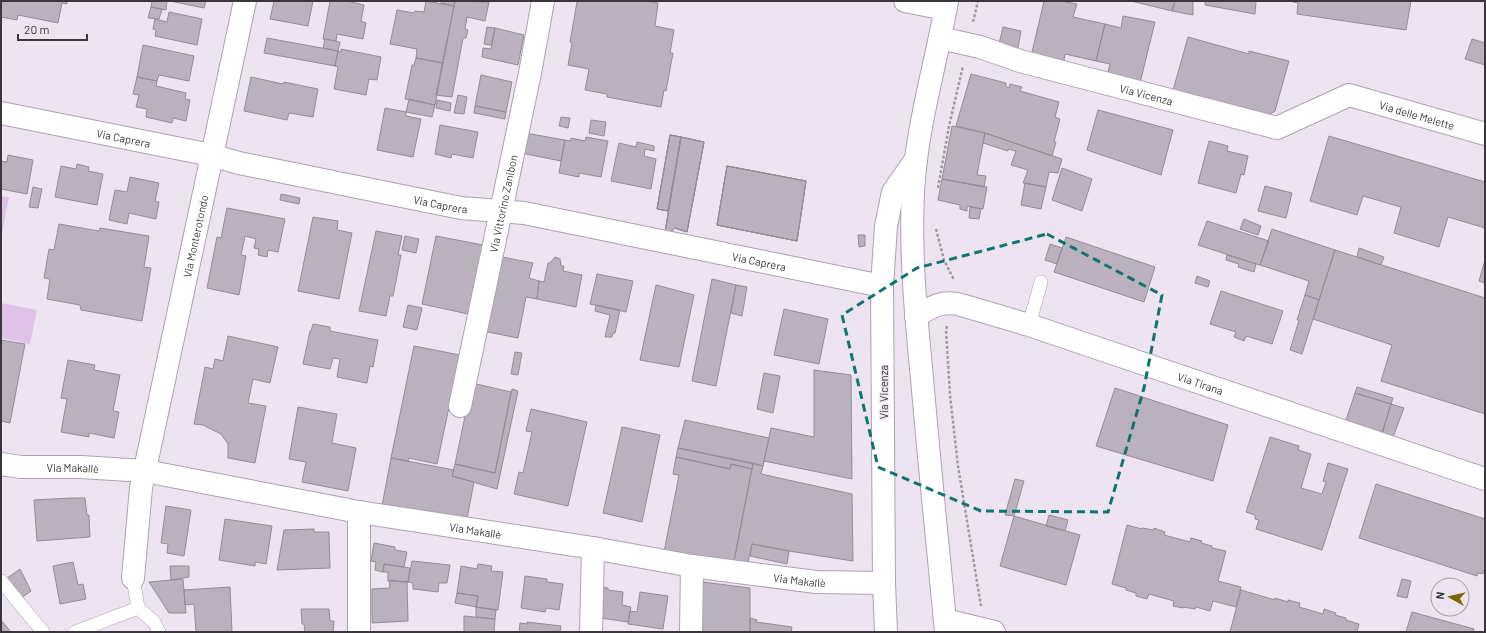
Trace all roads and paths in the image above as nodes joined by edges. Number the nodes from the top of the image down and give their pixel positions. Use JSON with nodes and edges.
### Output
{"nodes":[{"id":1,"x":246,"y":1,"type":"edge"},
{"id":2,"x":543,"y":1,"type":"edge"},
{"id":3,"x":905,"y":1,"type":"edge"},
{"id":4,"x":978,"y":1,"type":"edge"},
{"id":5,"x":946,"y":5,"type":"edge"},
{"id":6,"x":972,"y":29,"type":"dead end"},
{"id":7,"x":940,"y":38,"type":"junction"},
{"id":8,"x":965,"y":59,"type":"dead end"},
{"id":9,"x":1349,"y":95,"type":"joint"},
{"id":10,"x":1,"y":113,"type":"edge"},
{"id":11,"x":1485,"y":134,"type":"edge"},
{"id":12,"x":212,"y":155,"type":"junction"},
{"id":13,"x":916,"y":160,"type":"junction"},
{"id":14,"x":936,"y":196,"type":"dead end"},
{"id":15,"x":500,"y":212,"type":"junction"},
{"id":16,"x":936,"y":223,"type":"dead end"},
{"id":17,"x":1041,"y":282,"type":"dead end"},
{"id":18,"x":956,"y":285,"type":"dead end"},
{"id":19,"x":882,"y":286,"type":"junction"},
{"id":20,"x":916,"y":316,"type":"junction"},
{"id":21,"x":949,"y":323,"type":"dead end"},
{"id":22,"x":1028,"y":325,"type":"junction"},
{"id":23,"x":460,"y":406,"type":"dead end"},
{"id":24,"x":1,"y":464,"type":"edge"},
{"id":25,"x":145,"y":471,"type":"junction"},
{"id":26,"x":1485,"y":479,"type":"edge"},
{"id":27,"x":359,"y":512,"type":"junction"},
{"id":28,"x":593,"y":548,"type":"junction"},
{"id":29,"x":692,"y":566,"type":"junction"},
{"id":30,"x":133,"y":578,"type":"joint"},
{"id":31,"x":1,"y":581,"type":"edge"},
{"id":32,"x":884,"y":583,"type":"junction"},
{"id":33,"x":138,"y":608,"type":"junction"},
{"id":34,"x":981,"y":608,"type":"dead end"},
{"id":35,"x":945,"y":626,"type":"edge"},
{"id":36,"x":43,"y":632,"type":"edge"},
{"id":37,"x":75,"y":632,"type":"edge"},
{"id":38,"x":159,"y":632,"type":"edge"},
{"id":39,"x":359,"y":632,"type":"edge"},
{"id":40,"x":591,"y":632,"type":"edge"},
{"id":41,"x":691,"y":632,"type":"edge"},
{"id":42,"x":886,"y":632,"type":"edge"},
{"id":43,"x":994,"y":632,"type":"edge"}],
"edges":[{"from":1,"to":12,"type":"street","name":"Via Monterotondo"},
{"from":2,"to":15,"type":"street","name":"Via Vittorino Zanibon"},
{"from":3,"to":5,"type":"street"},
{"from":4,"to":6,"type":"path"},
{"from":5,"to":7,"type":"street","name":"Via Vicenza"},
{"from":7,"to":9,"type":"street","name":"Via Vicenza"},
{"from":7,"to":13,"type":"street","name":"Via Vicenza"},
{"from":8,"to":14,"type":"path"},
{"from":9,"to":11,"type":"street","name":"Via delle Melette"},
{"from":10,"to":12,"type":"street","name":"Via Caprera"},
{"from":12,"to":15,"type":"street","name":"Via Caprera"},
{"from":12,"to":25,"type":"street","name":"Via Monterotondo"},
{"from":13,"to":19,"type":"street","name":"Via Vicenza"},
{"from":13,"to":20,"type":"street","name":"Via Vicenza"},
{"from":15,"to":19,"type":"street","name":"Via Caprera"},
{"from":15,"to":23,"type":"street","name":"Via Vittorino Zanibon"},
{"from":16,"to":18,"type":"path"},
{"from":17,"to":22,"type":"lane"},
{"from":19,"to":32,"type":"street","name":"Via Vicenza"},
{"from":20,"to":22,"type":"street","name":"Via Tirana"},
{"from":20,"to":35,"type":"street","name":"Via Vicenza"},
{"from":21,"to":34,"type":"path"},
{"from":22,"to":26,"type":"street","name":"Via Tirana"},
{"from":24,"to":25,"type":"street","name":"Via Makallè"},
{"from":25,"to":27,"type":"street","name":"Via Makallè"},
{"from":25,"to":30,"type":"street"},
{"from":27,"to":28,"type":"street","name":"Via Makallè"},
{"from":27,"to":39,"type":"street"},
{"from":28,"to":29,"type":"street","name":"Via Makallè"},
{"from":28,"to":40,"type":"street"},
{"from":29,"to":32,"type":"street","name":"Via Makallè"},
{"from":29,"to":41,"type":"street"},
{"from":30,"to":33,"type":"lane"},
{"from":31,"to":36,"type":"lane"},
{"from":32,"to":42,"type":"street","name":"Via Vicenza"},
{"from":33,"to":37,"type":"lane"},
{"from":33,"to":38,"type":"lane"},
{"from":35,"to":43,"type":"street"}]}
